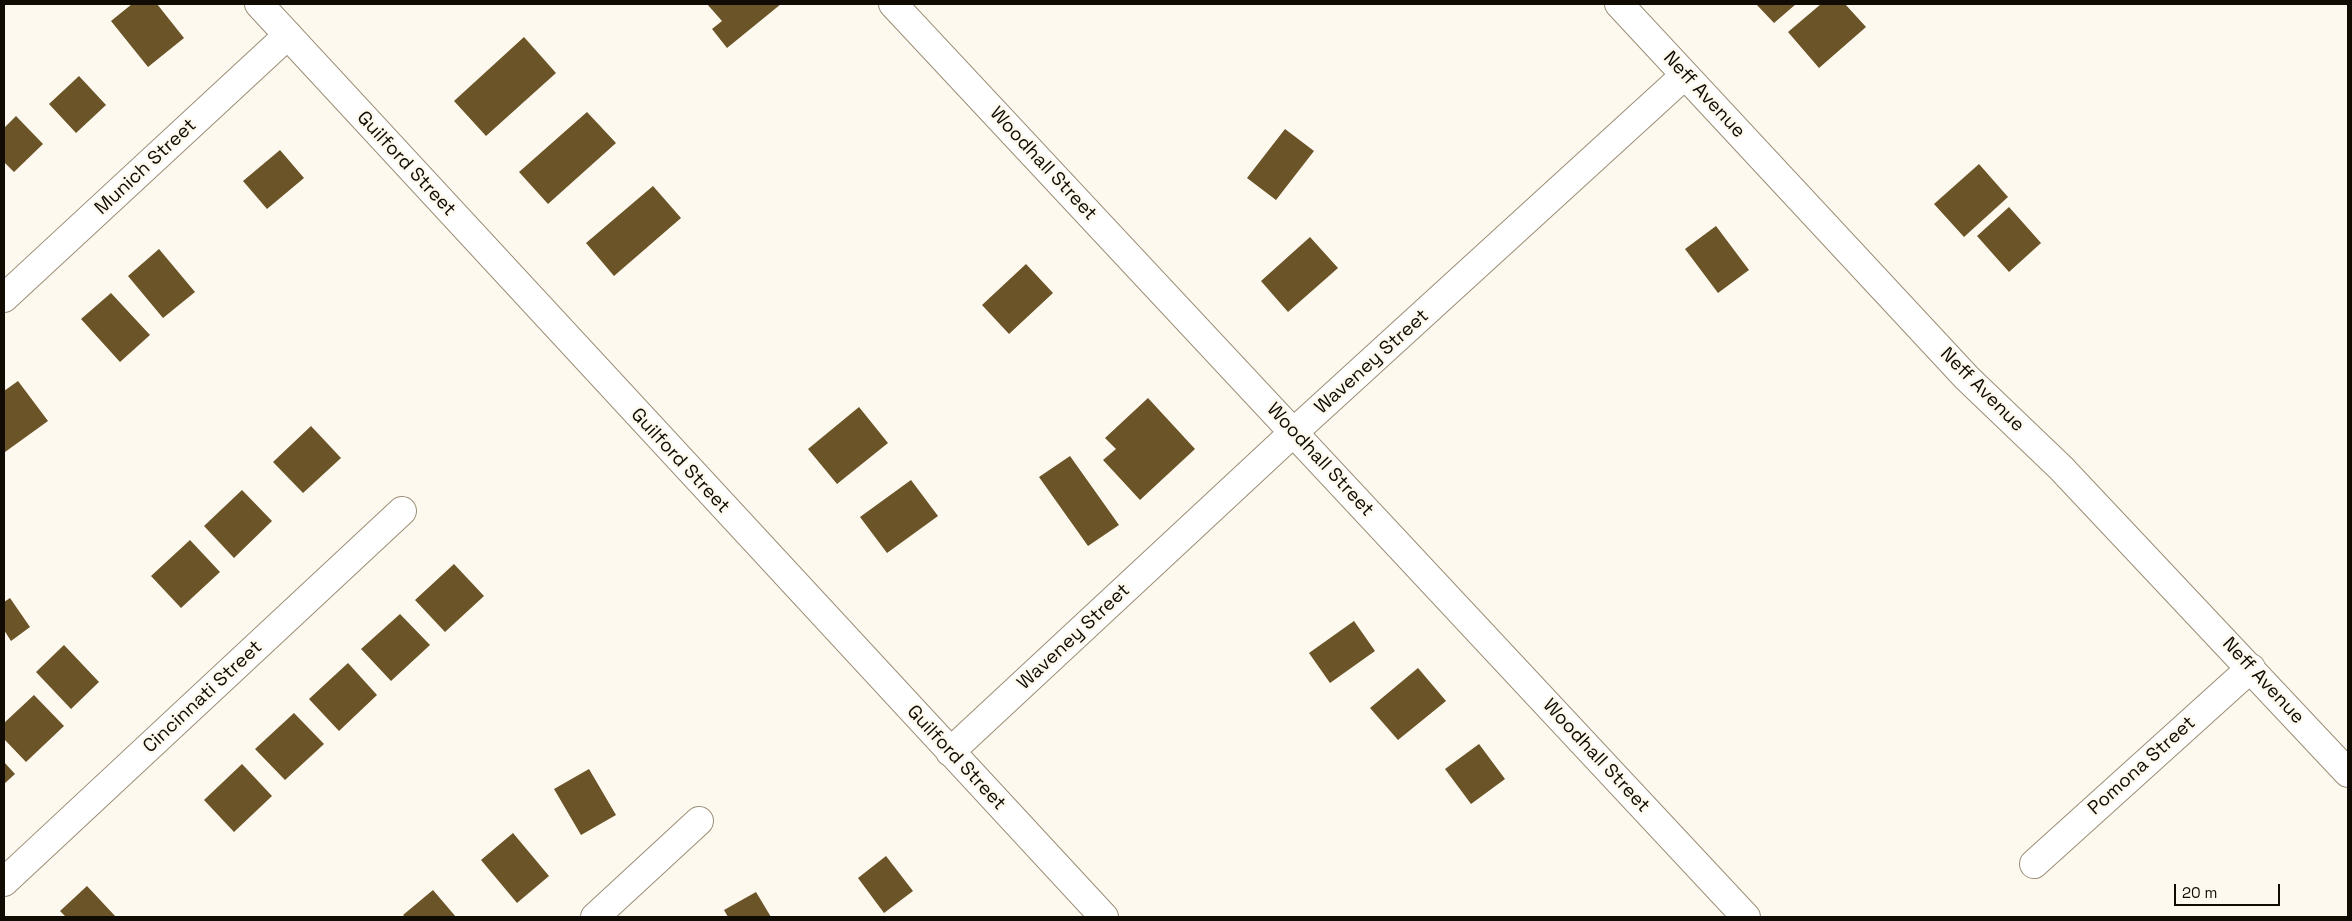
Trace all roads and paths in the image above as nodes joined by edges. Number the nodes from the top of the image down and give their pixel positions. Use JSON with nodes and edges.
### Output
{"nodes":[{"id":1,"x":258,"y":4,"type":"edge"},
{"id":2,"x":892,"y":4,"type":"edge"},
{"id":3,"x":1619,"y":4,"type":"edge"},
{"id":4,"x":288,"y":35,"type":"junction"},
{"id":5,"x":1685,"y":75,"type":"junction"},
{"id":6,"x":4,"y":298,"type":"edge"},
{"id":7,"x":1294,"y":432,"type":"junction"},
{"id":8,"x":402,"y":511,"type":"dead end"},
{"id":9,"x":2251,"y":668,"type":"junction"},
{"id":10,"x":950,"y":752,"type":"junction"},
{"id":11,"x":2348,"y":773,"type":"edge"},
{"id":12,"x":699,"y":821,"type":"dead end"},
{"id":13,"x":2034,"y":864,"type":"dead end"},
{"id":14,"x":4,"y":882,"type":"edge"},
{"id":15,"x":595,"y":917,"type":"edge"},
{"id":16,"x":1104,"y":917,"type":"edge"},
{"id":17,"x":1746,"y":917,"type":"edge"}],
"edges":[{"from":1,"to":4,"type":"street","name":"Guilford Street"},
{"from":2,"to":7,"type":"street","name":"Woodhall Street"},
{"from":3,"to":5,"type":"street","name":"Neff Avenue"},
{"from":4,"to":6,"type":"street","name":"Munich Street"},
{"from":4,"to":10,"type":"street","name":"Guilford Street"},
{"from":5,"to":7,"type":"street","name":"Waveney Street"},
{"from":5,"to":9,"type":"street","name":"Neff Avenue"},
{"from":7,"to":10,"type":"street","name":"Waveney Street"},
{"from":7,"to":17,"type":"street","name":"Woodhall Street"},
{"from":8,"to":14,"type":"street","name":"Cincinnati Street"},
{"from":9,"to":11,"type":"street","name":"Neff Avenue"},
{"from":9,"to":13,"type":"street","name":"Pomona Street"},
{"from":10,"to":16,"type":"street","name":"Guilford Street"},
{"from":12,"to":15,"type":"street"}]}
